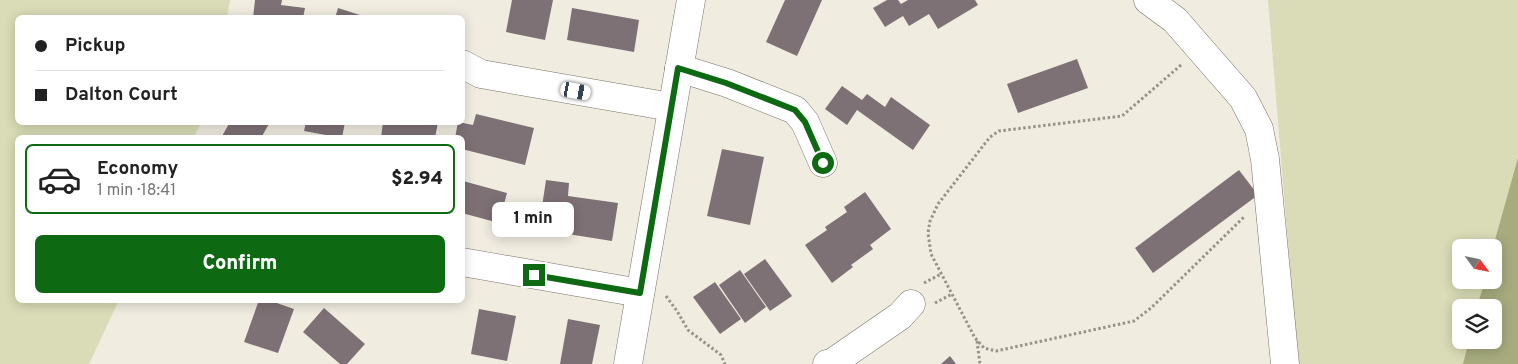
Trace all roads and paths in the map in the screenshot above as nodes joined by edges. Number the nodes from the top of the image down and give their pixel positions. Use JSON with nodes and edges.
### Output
{"nodes":[{"id":1,"x":691,"y":0,"type":"edge"},
{"id":2,"x":1148,"y":0,"type":"edge"},
{"id":3,"x":1200,"y":48,"type":"junction"},
{"id":4,"x":465,"y":66,"type":"edge"},
{"id":5,"x":678,"y":68,"type":"junction"},
{"id":6,"x":671,"y":107,"type":"junction"},
{"id":7,"x":823,"y":163,"type":"dead end"},
{"id":8,"x":1269,"y":199,"type":"junction"},
{"id":9,"x":465,"y":262,"type":"edge"},
{"id":10,"x":652,"y":292,"type":"junction"},
{"id":11,"x":911,"y":304,"type":"dead end"},
{"id":12,"x":977,"y":340,"type":"junction"},
{"id":13,"x":628,"y":364,"type":"edge"},
{"id":14,"x":725,"y":364,"type":"edge"},
{"id":15,"x":827,"y":364,"type":"edge"},
{"id":16,"x":980,"y":364,"type":"edge"},
{"id":17,"x":1285,"y":364,"type":"edge"}],
"edges":[{"from":1,"to":5,"type":"street"},
{"from":2,"to":3,"type":"street"},
{"from":3,"to":8,"type":"street"},
{"from":3,"to":12,"type":"path"},
{"from":4,"to":6,"type":"street"},
{"from":5,"to":6,"type":"street"},
{"from":5,"to":7,"type":"street"},
{"from":6,"to":10,"type":"street"},
{"from":8,"to":12,"type":"path"},
{"from":8,"to":17,"type":"street"},
{"from":9,"to":10,"type":"street"},
{"from":10,"to":13,"type":"street"},
{"from":10,"to":14,"type":"path"},
{"from":11,"to":15,"type":"street"},
{"from":12,"to":16,"type":"path"}]}
